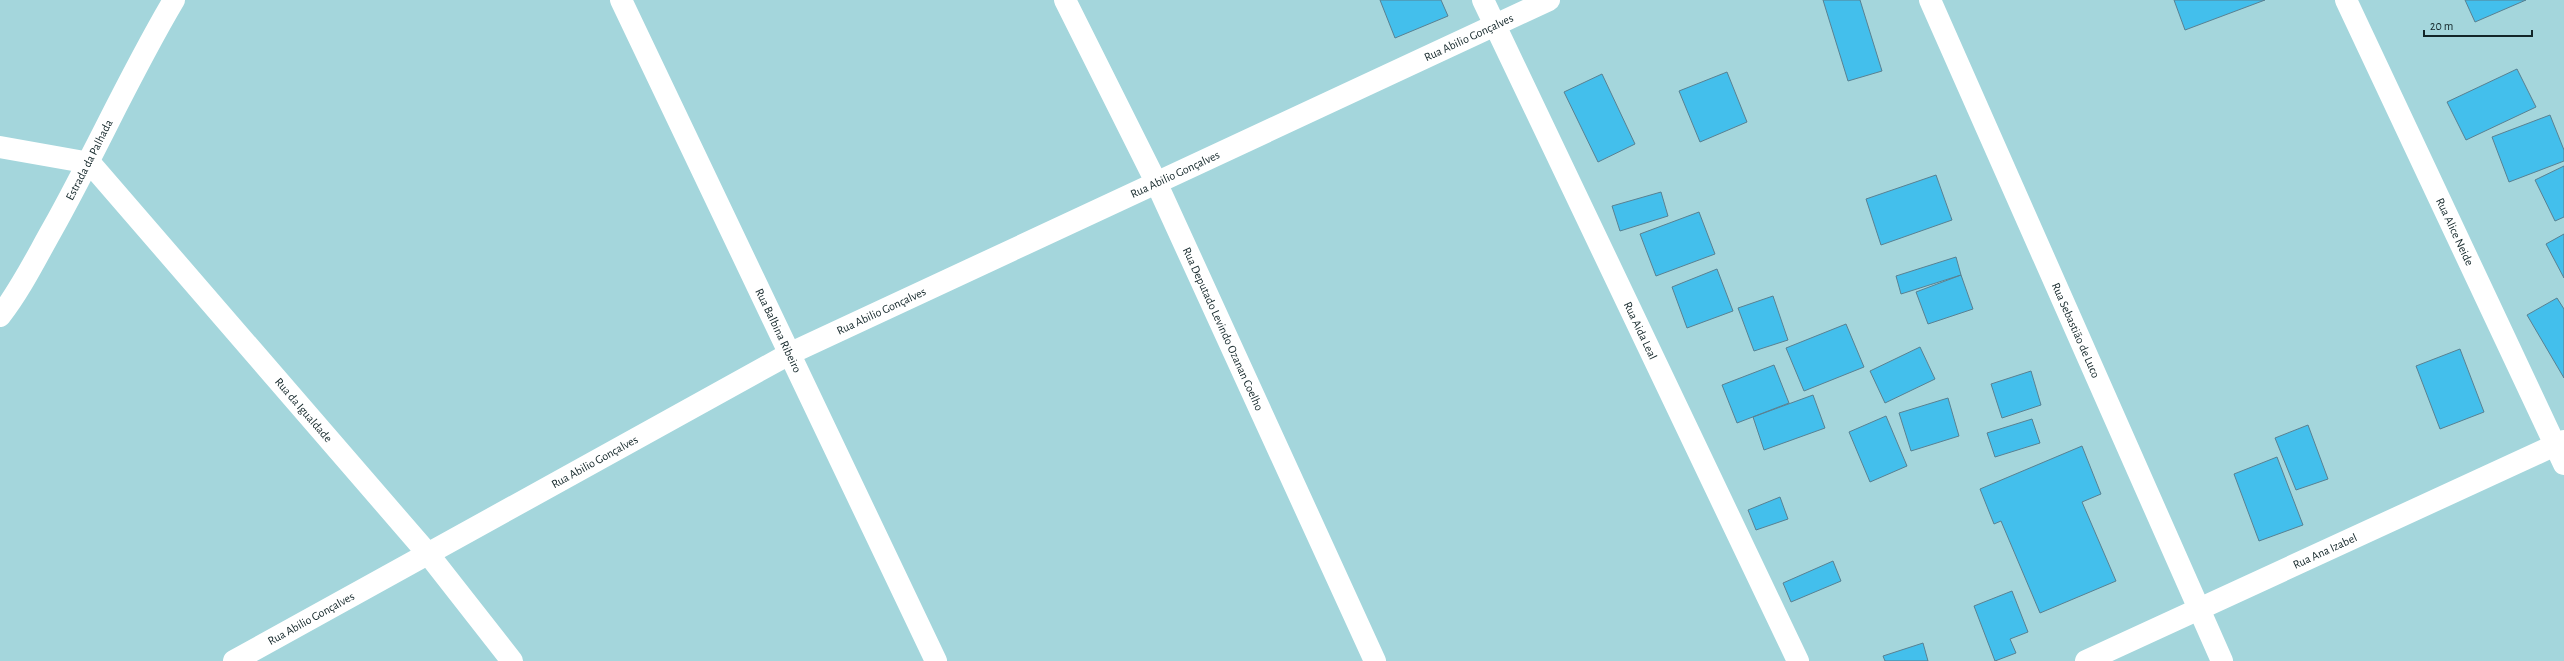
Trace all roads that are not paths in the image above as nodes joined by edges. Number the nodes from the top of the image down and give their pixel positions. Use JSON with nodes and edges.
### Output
{"nodes":[{"id":1,"x":174,"y":0,"type":"edge"},
{"id":2,"x":621,"y":0,"type":"edge"},
{"id":3,"x":1065,"y":0,"type":"edge"},
{"id":4,"x":1483,"y":0,"type":"edge"},
{"id":5,"x":1549,"y":0,"type":"edge"},
{"id":6,"x":1930,"y":0,"type":"edge"},
{"id":7,"x":2346,"y":0,"type":"edge"},
{"id":8,"x":1495,"y":24,"type":"junction"},
{"id":9,"x":0,"y":147,"type":"edge"},
{"id":10,"x":90,"y":163,"type":"junction"},
{"id":11,"x":1156,"y":182,"type":"junction"},
{"id":12,"x":0,"y":316,"type":"edge"},
{"id":13,"x":791,"y":354,"type":"junction"},
{"id":14,"x":2561,"y":450,"type":"edge"},
{"id":15,"x":429,"y":555,"type":"junction"},
{"id":16,"x":2198,"y":610,"type":"junction"},
{"id":17,"x":234,"y":661,"type":"edge"},
{"id":18,"x":512,"y":661,"type":"edge"},
{"id":19,"x":936,"y":661,"type":"edge"},
{"id":20,"x":1375,"y":661,"type":"edge"},
{"id":21,"x":1798,"y":661,"type":"edge"},
{"id":22,"x":2086,"y":661,"type":"edge"},
{"id":23,"x":2222,"y":661,"type":"edge"}],
"edges":[{"from":1,"to":10,"type":"street","name":"Estrada da Palhada"},
{"from":2,"to":13,"type":"street","name":"Rua Balbina Ribeiro"},
{"from":3,"to":11,"type":"street","name":"Rua Deputado Levindo Ozanan Coelho"},
{"from":4,"to":8,"type":"street","name":"Rua Aida Leal"},
{"from":5,"to":8,"type":"street","name":"Rua Abilio Gonçalves"},
{"from":6,"to":16,"type":"street","name":"Rua Sebastião de Luco"},
{"from":7,"to":14,"type":"street","name":"Rua Alice Neide"},
{"from":8,"to":11,"type":"street","name":"Rua Abilio Gonçalves"},
{"from":8,"to":21,"type":"street","name":"Rua Aida Leal"},
{"from":9,"to":10,"type":"street"},
{"from":10,"to":12,"type":"street","name":"Estrada da Palhada"},
{"from":10,"to":15,"type":"street","name":"Rua da Igualdade"},
{"from":11,"to":13,"type":"street","name":"Rua Abilio Gonçalves"},
{"from":11,"to":20,"type":"street","name":"Rua Deputado Levindo Ozanan Coelho"},
{"from":13,"to":15,"type":"street","name":"Rua Abilio Gonçalves"},
{"from":13,"to":19,"type":"street","name":"Rua Balbina Ribeiro"},
{"from":14,"to":16,"type":"street","name":"Rua Ana Izabel"},
{"from":15,"to":17,"type":"street","name":"Rua Abilio Gonçalves"},
{"from":15,"to":18,"type":"street","name":"Rua da Igualdade"},
{"from":16,"to":22,"type":"street","name":"Rua Ana Izabel"},
{"from":16,"to":23,"type":"street","name":"Rua Sebastião de Luco"}]}
